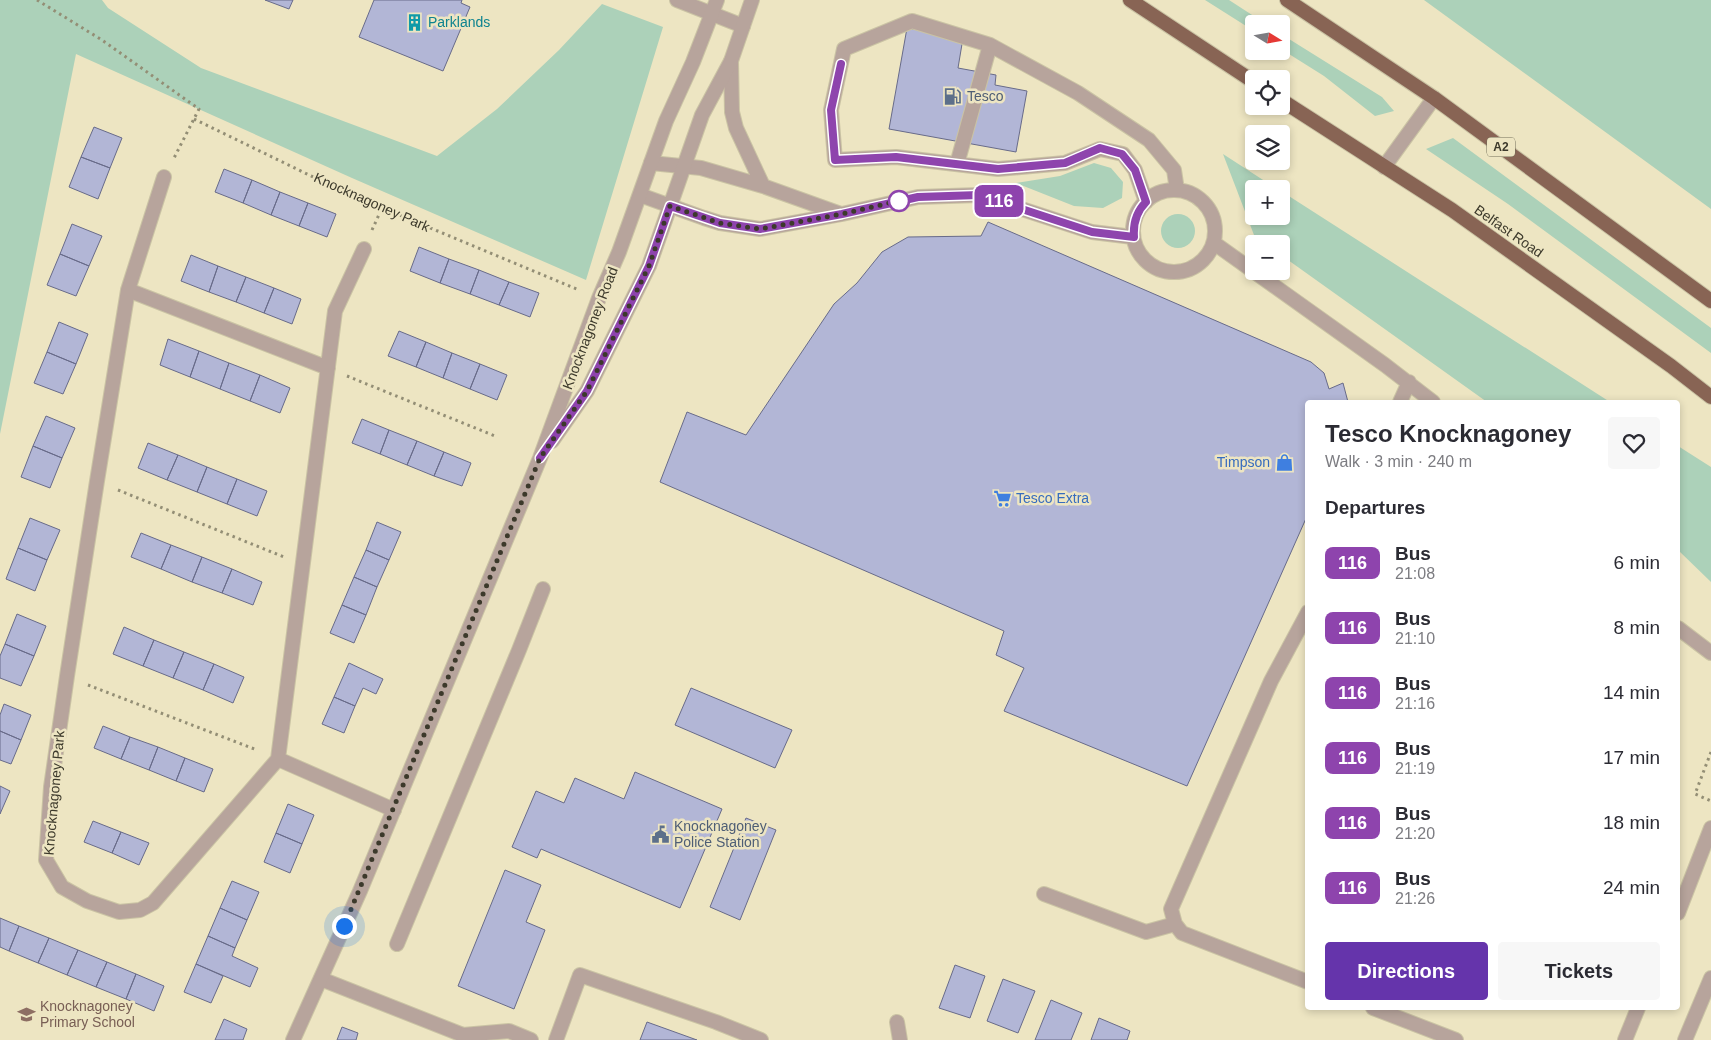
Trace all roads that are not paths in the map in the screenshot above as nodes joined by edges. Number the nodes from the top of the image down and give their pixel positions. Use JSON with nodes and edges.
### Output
{"nodes":[{"id":1,"x":677,"y":0,"type":"edge"},
{"id":2,"x":717,"y":0,"type":"edge"},
{"id":3,"x":752,"y":0,"type":"edge"},
{"id":4,"x":1130,"y":0,"type":"edge"},
{"id":5,"x":1287,"y":0,"type":"edge"},
{"id":6,"x":711,"y":15,"type":"junction"},
{"id":7,"x":743,"y":26,"type":"junction"},
{"id":8,"x":990,"y":45,"type":"junction"},
{"id":9,"x":731,"y":61,"type":"junction"},
{"id":10,"x":1245,"y":76,"type":"edge"},
{"id":11,"x":1434,"y":98,"type":"junction"},
{"id":12,"x":1290,"y":106,"type":"edge"},
{"id":13,"x":651,"y":163,"type":"junction"},
{"id":14,"x":957,"y":164,"type":"junction"},
{"id":15,"x":684,"y":166,"type":"junction"},
{"id":16,"x":1384,"y":167,"type":"junction"},
{"id":17,"x":164,"y":177,"type":"road end"},
{"id":18,"x":763,"y":186,"type":"junction"},
{"id":19,"x":1177,"y":190,"type":"junction"},
{"id":20,"x":640,"y":195,"type":"junction"},
{"id":21,"x":1146,"y":202,"type":"junction"},
{"id":22,"x":670,"y":206,"type":"junction"},
{"id":23,"x":842,"y":214,"type":"junction"},
{"id":24,"x":1134,"y":237,"type":"junction"},
{"id":25,"x":1214,"y":243,"type":"junction"},
{"id":26,"x":364,"y":249,"type":"dead end"},
{"id":27,"x":128,"y":290,"type":"junction"},
{"id":28,"x":1711,"y":300,"type":"edge"},
{"id":29,"x":328,"y":368,"type":"junction"},
{"id":30,"x":1409,"y":382,"type":"junction"},
{"id":31,"x":1711,"y":397,"type":"edge"},
{"id":32,"x":1401,"y":400,"type":"edge"},
{"id":33,"x":1431,"y":400,"type":"edge"},
{"id":34,"x":540,"y":458,"type":"junction"},
{"id":35,"x":542,"y":589,"type":"dead end"},
{"id":36,"x":1305,"y":618,"type":"edge"},
{"id":37,"x":1680,"y":630,"type":"edge"},
{"id":38,"x":1711,"y":653,"type":"edge"},
{"id":39,"x":278,"y":758,"type":"junction"},
{"id":40,"x":394,"y":810,"type":"junction"},
{"id":41,"x":1711,"y":828,"type":"edge"},
{"id":42,"x":1044,"y":894,"type":"dead end"},
{"id":43,"x":1680,"y":908,"type":"edge"},
{"id":44,"x":1175,"y":924,"type":"junction"},
{"id":45,"x":397,"y":944,"type":"dead end"},
{"id":46,"x":1711,"y":978,"type":"edge"},
{"id":47,"x":321,"y":979,"type":"junction"},
{"id":48,"x":1305,"y":981,"type":"edge"},
{"id":49,"x":1378,"y":1010,"type":"edge"},
{"id":50,"x":1637,"y":1010,"type":"edge"},
{"id":51,"x":897,"y":1022,"type":"dead end"},
{"id":52,"x":293,"y":1040,"type":"edge"},
{"id":53,"x":531,"y":1040,"type":"edge"},
{"id":54,"x":556,"y":1040,"type":"edge"},
{"id":55,"x":761,"y":1040,"type":"edge"},
{"id":56,"x":900,"y":1040,"type":"edge"},
{"id":57,"x":1456,"y":1040,"type":"edge"},
{"id":58,"x":1625,"y":1040,"type":"edge"},
{"id":59,"x":1685,"y":1040,"type":"edge"}],
"edges":[{"from":1,"to":6,"type":"street"},
{"from":2,"to":6,"type":"street","name":"Knocknagoney Road"},
{"from":3,"to":7,"type":"street"},
{"from":4,"to":10,"type":"highway"},
{"from":5,"to":11,"type":"highway","number":"A2"},
{"from":6,"to":7,"type":"street"},
{"from":6,"to":13,"type":"street","name":"Knocknagoney Road"},
{"from":7,"to":9,"type":"street"},
{"from":8,"to":14,"type":"street"},
{"from":8,"to":14,"type":"street"},
{"from":8,"to":19,"type":"street"},
{"from":9,"to":15,"type":"street"},
{"from":9,"to":18,"type":"street"},
{"from":11,"to":16,"type":"street"},
{"from":11,"to":28,"type":"highway","number":"A2"},
{"from":12,"to":16,"type":"highway","name":"Belfast Road"},
{"from":13,"to":15,"type":"street"},
{"from":13,"to":20,"type":"street","name":"Knocknagoney Road"},
{"from":14,"to":21,"type":"street"},
{"from":15,"to":18,"type":"street"},
{"from":15,"to":22,"type":"street"},
{"from":16,"to":31,"type":"highway","name":"Belfast Road"},
{"from":17,"to":27,"type":"street","name":"Knocknagoney Park"},
{"from":18,"to":23,"type":"street"},
{"from":19,"to":21,"type":"street"},
{"from":19,"to":25,"type":"street"},
{"from":20,"to":22,"type":"street"},
{"from":20,"to":34,"type":"street","name":"Knocknagoney Road"},
{"from":21,"to":24,"type":"street"},
{"from":22,"to":23,"type":"street"},
{"from":22,"to":34,"type":"street"},
{"from":23,"to":24,"type":"street"},
{"from":24,"to":25,"type":"street"},
{"from":25,"to":30,"type":"street"},
{"from":26,"to":29,"type":"street"},
{"from":27,"to":29,"type":"street"},
{"from":27,"to":39,"type":"street","name":"Knocknagoney Park"},
{"from":29,"to":39,"type":"street"},
{"from":30,"to":32,"type":"street"},
{"from":30,"to":33,"type":"street"},
{"from":34,"to":40,"type":"street","name":"Knocknagoney Road"},
{"from":35,"to":45,"type":"street"},
{"from":36,"to":44,"type":"street"},
{"from":37,"to":38,"type":"street"},
{"from":39,"to":40,"type":"street"},
{"from":40,"to":47,"type":"street","name":"Knocknagoney Road"},
{"from":41,"to":43,"type":"street"},
{"from":42,"to":44,"type":"street"},
{"from":44,"to":48,"type":"street"},
{"from":46,"to":59,"type":"street"},
{"from":47,"to":52,"type":"street","name":"Knocknagoney Road"},
{"from":47,"to":53,"type":"street"},
{"from":49,"to":57,"type":"street"},
{"from":50,"to":58,"type":"street"},
{"from":51,"to":56,"type":"street"},
{"from":54,"to":55,"type":"street"}]}
